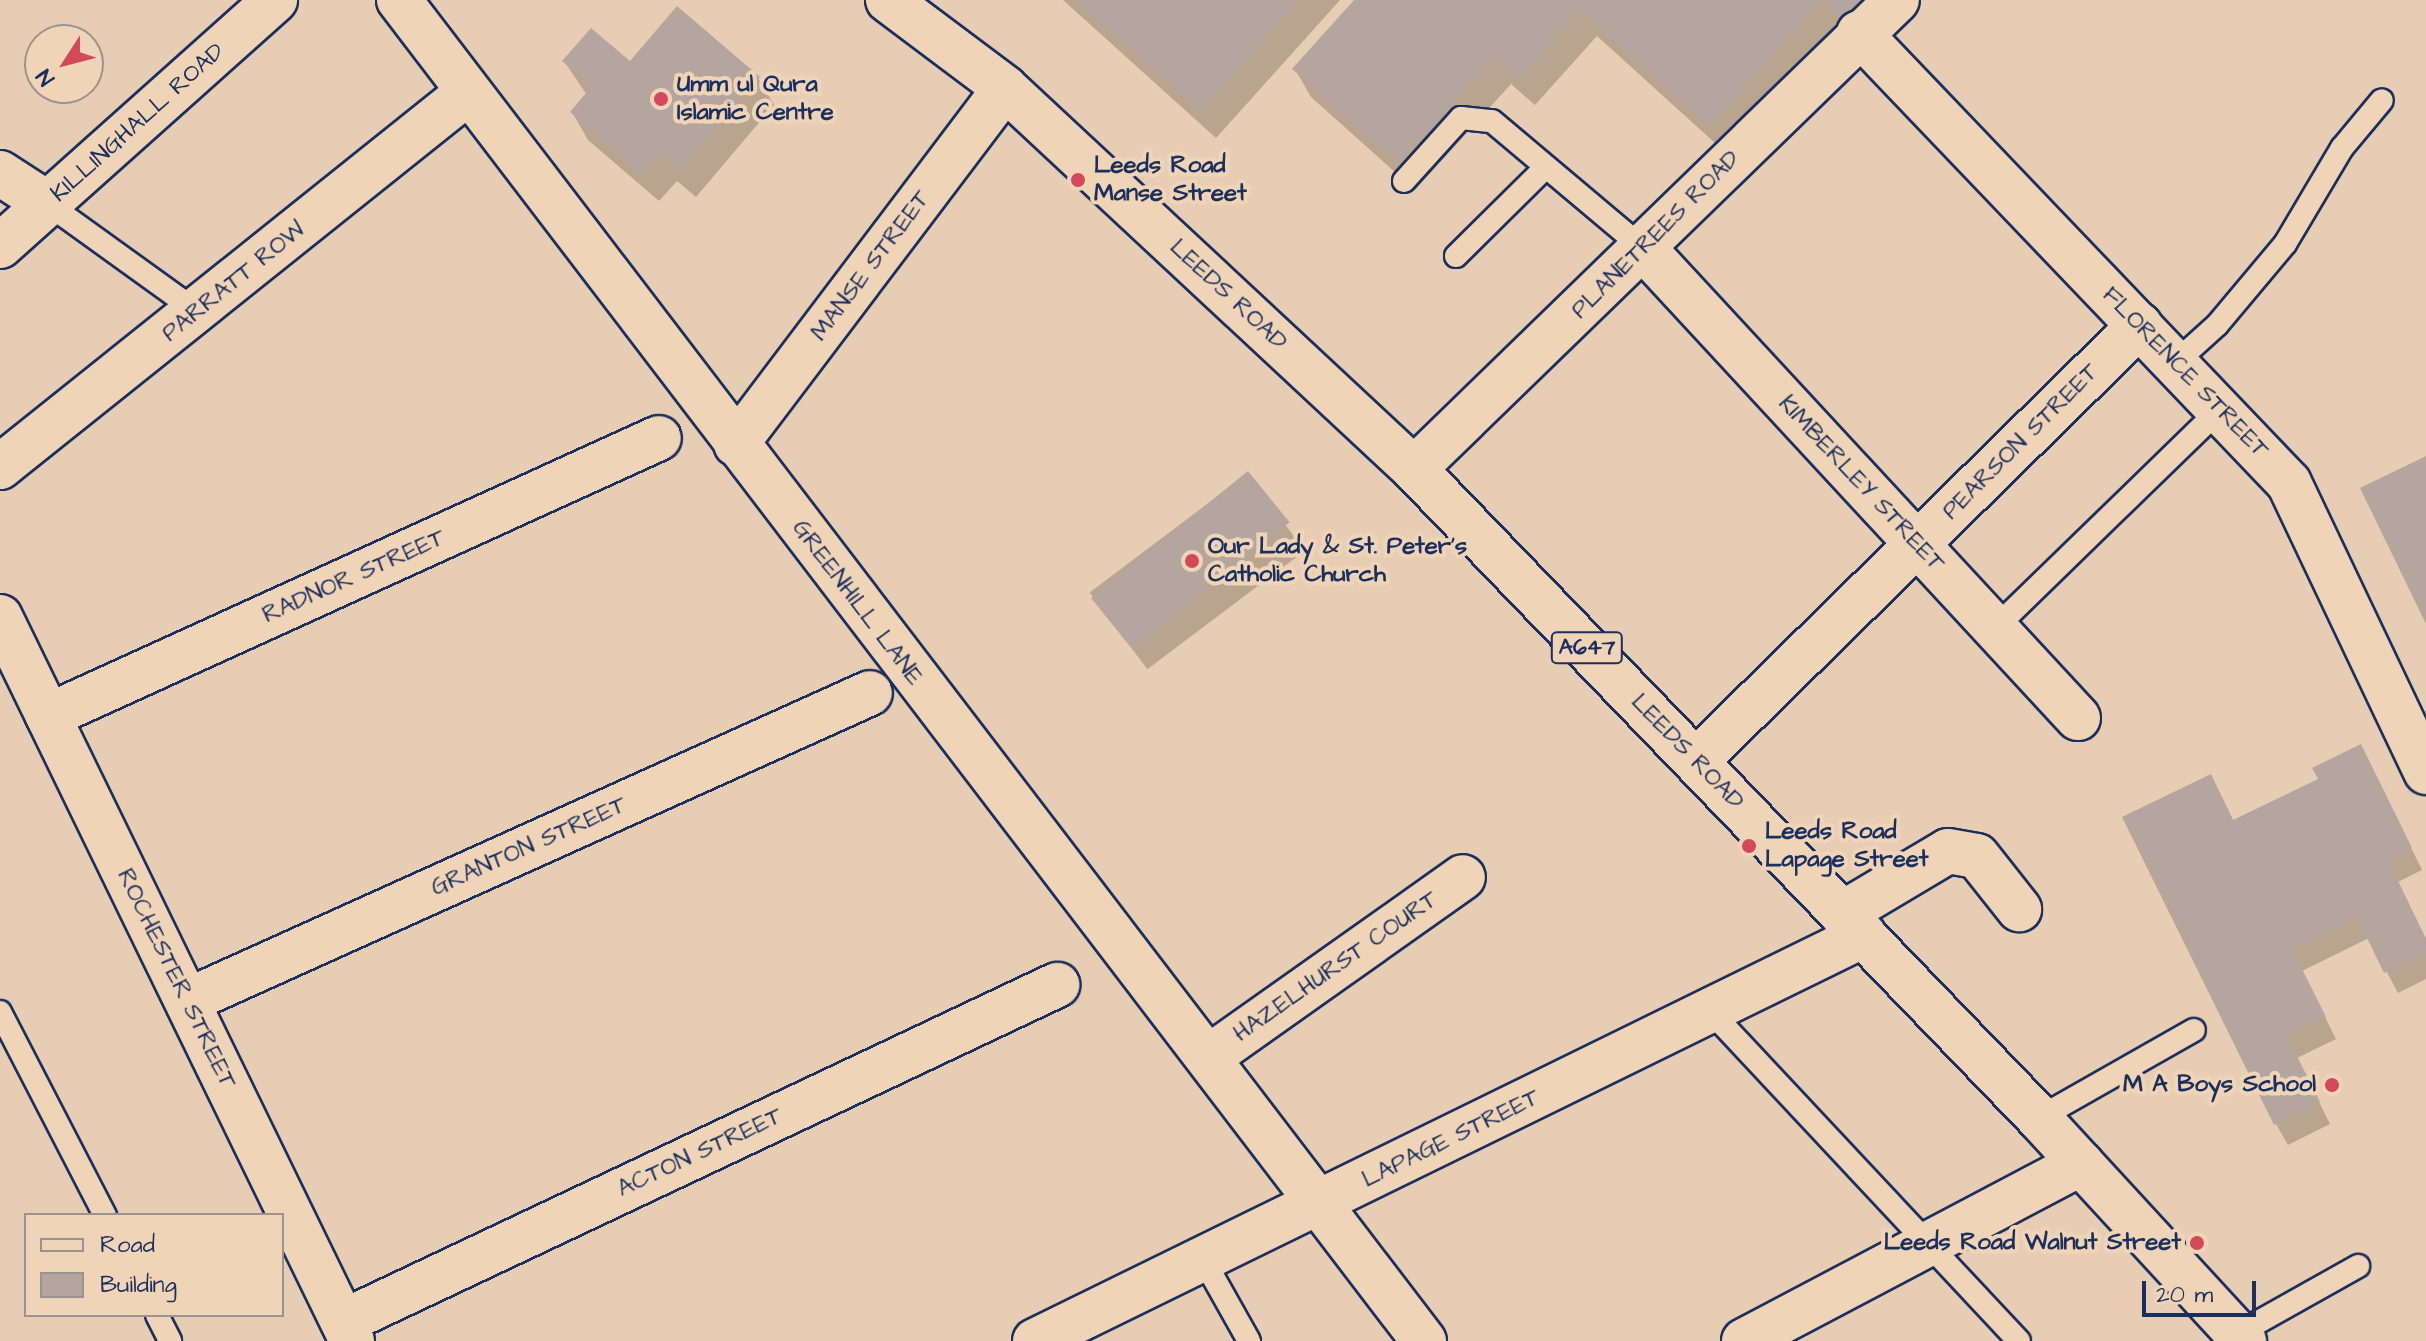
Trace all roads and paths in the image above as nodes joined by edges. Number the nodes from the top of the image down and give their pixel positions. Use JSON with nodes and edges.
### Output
{"nodes":[{"id":1,"x":275,"y":0,"type":"edge"},
{"id":2,"x":399,"y":0,"type":"edge"},
{"id":3,"x":888,"y":0,"type":"edge"},
{"id":4,"x":1897,"y":0,"type":"edge"},
{"id":5,"x":1859,"y":33,"type":"junction"},
{"id":6,"x":1005,"y":88,"type":"junction"},
{"id":7,"x":2382,"y":100,"type":"dead end"},
{"id":8,"x":478,"y":107,"type":"junction"},
{"id":9,"x":1544,"y":169,"type":"junction"},
{"id":10,"x":0,"y":173,"type":"edge"},
{"id":11,"x":1404,"y":181,"type":"dead end"},
{"id":12,"x":48,"y":204,"type":"junction"},
{"id":13,"x":0,"y":246,"type":"edge"},
{"id":14,"x":1644,"y":249,"type":"junction"},
{"id":15,"x":1456,"y":256,"type":"dead end"},
{"id":16,"x":198,"y":312,"type":"junction"},
{"id":17,"x":2140,"y":325,"type":"junction"},
{"id":18,"x":2176,"y":362,"type":"junction"},
{"id":19,"x":2221,"y":408,"type":"junction"},
{"id":20,"x":659,"y":438,"type":"dead end"},
{"id":21,"x":736,"y":444,"type":"junction"},
{"id":22,"x":0,"y":467,"type":"edge"},
{"id":23,"x":1414,"y":469,"type":"junction"},
{"id":24,"x":1917,"y":545,"type":"junction"},
{"id":25,"x":0,"y":617,"type":"edge"},
{"id":26,"x":1994,"y":629,"type":"junction"},
{"id":27,"x":870,"y":693,"type":"dead end"},
{"id":28,"x":48,"y":716,"type":"junction"},
{"id":29,"x":2078,"y":718,"type":"dead end"},
{"id":30,"x":1696,"y":761,"type":"junction"},
{"id":31,"x":2426,"y":772,"type":"edge"},
{"id":32,"x":1463,"y":877,"type":"dead end"},
{"id":33,"x":2019,"y":909,"type":"dead end"},
{"id":34,"x":1853,"y":924,"type":"junction"},
{"id":35,"x":1057,"y":985,"type":"dead end"},
{"id":36,"x":187,"y":1001,"type":"junction"},
{"id":37,"x":0,"y":1012,"type":"edge"},
{"id":38,"x":1712,"y":1013,"type":"junction"},
{"id":39,"x":2194,"y":1030,"type":"dead end"},
{"id":40,"x":1209,"y":1057,"type":"junction"},
{"id":41,"x":2039,"y":1118,"type":"junction"},
{"id":42,"x":2081,"y":1163,"type":"junction"},
{"id":43,"x":1321,"y":1202,"type":"junction"},
{"id":44,"x":104,"y":1213,"type":"edge"},
{"id":45,"x":1929,"y":1240,"type":"junction"},
{"id":46,"x":1203,"y":1259,"type":"junction"},
{"id":47,"x":2358,"y":1266,"type":"dead end"},
{"id":48,"x":158,"y":1317,"type":"edge"},
{"id":49,"x":1079,"y":1331,"type":"edge"},
{"id":50,"x":348,"y":1332,"type":"edge"},
{"id":51,"x":1773,"y":1335,"type":"edge"},
{"id":52,"x":2241,"y":1337,"type":"edge"},
{"id":53,"x":170,"y":1341,"type":"edge"},
{"id":54,"x":1035,"y":1341,"type":"edge"},
{"id":55,"x":1249,"y":1341,"type":"edge"},
{"id":56,"x":1424,"y":1341,"type":"edge"},
{"id":57,"x":2019,"y":1341,"type":"edge"}],
"edges":[{"from":1,"to":12,"type":"main road","name":"KILLINGHALL ROAD"},
{"from":2,"to":8,"type":"main road","name":"GREENHILL LANE"},
{"from":3,"to":6,"type":"main road","name":"LEEDS ROAD","number":"A647"},
{"from":4,"to":5,"type":"main road","name":"PLANETREES ROAD"},
{"from":5,"to":14,"type":"main road","name":"PLANETREES ROAD"},
{"from":5,"to":17,"type":"main road","name":"FLORENCE STREET"},
{"from":6,"to":21,"type":"main road","name":"MANSE STREET"},
{"from":6,"to":23,"type":"main road","name":"LEEDS ROAD","number":"A647"},
{"from":7,"to":18,"type":"lane"},
{"from":8,"to":16,"type":"main road","name":"PARRATT ROW"},
{"from":8,"to":21,"type":"main road","name":"GREENHILL LANE"},
{"from":9,"to":11,"type":"lane"},
{"from":9,"to":14,"type":"lane"},
{"from":9,"to":15,"type":"lane"},
{"from":10,"to":12,"type":"main road"},
{"from":12,"to":13,"type":"main road","name":"KILLINGHALL ROAD"},
{"from":12,"to":16,"type":"lane"},
{"from":14,"to":23,"type":"main road","name":"PLANETREES ROAD"},
{"from":14,"to":24,"type":"main road","name":"KIMBERLEY STREET"},
{"from":16,"to":22,"type":"main road","name":"PARRATT ROW"},
{"from":17,"to":18,"type":"main road","name":"FLORENCE STREET"},
{"from":17,"to":24,"type":"main road","name":"PEARSON STREET"},
{"from":18,"to":19,"type":"main road","name":"FLORENCE STREET"},
{"from":19,"to":26,"type":"lane"},
{"from":19,"to":31,"type":"main road","name":"FLORENCE STREET"},
{"from":20,"to":28,"type":"main road","name":"RADNOR STREET"},
{"from":21,"to":40,"type":"main road","name":"GREENHILL LANE"},
{"from":23,"to":30,"type":"main road","name":"LEEDS ROAD","number":"A647"},
{"from":24,"to":26,"type":"main road","name":"KIMBERLEY STREET"},
{"from":24,"to":30,"type":"main road","name":"PEARSON STREET"},
{"from":25,"to":28,"type":"main road","name":"ROCHESTER STREET"},
{"from":26,"to":29,"type":"main road","name":"KIMBERLEY STREET"},
{"from":27,"to":36,"type":"main road","name":"GRANTON STREET"},
{"from":28,"to":36,"type":"main road","name":"ROCHESTER STREET"},
{"from":30,"to":34,"type":"main road","name":"LEEDS ROAD","number":"A647"},
{"from":32,"to":40,"type":"main road","name":"HAZELHURST COURT"},
{"from":33,"to":34,"type":"main road","name":"LAPAGE STREET"},
{"from":34,"to":38,"type":"main road","name":"LAPAGE STREET"},
{"from":34,"to":41,"type":"main road","name":"LEEDS ROAD","number":"A647"},
{"from":35,"to":50,"type":"main road","name":"ACTON STREET"},
{"from":36,"to":50,"type":"main road","name":"ROCHESTER STREET"},
{"from":37,"to":44,"type":"lane"},
{"from":38,"to":43,"type":"main road","name":"LAPAGE STREET"},
{"from":38,"to":45,"type":"lane"},
{"from":39,"to":41,"type":"lane"},
{"from":40,"to":43,"type":"main road","name":"GREENHILL LANE"},
{"from":41,"to":42,"type":"main road","name":"LEEDS ROAD","number":"A647"},
{"from":42,"to":45,"type":"main road"},
{"from":42,"to":52,"type":"main road","name":"LEEDS ROAD","number":"A647"},
{"from":43,"to":46,"type":"main road","name":"LAPAGE STREET"},
{"from":43,"to":56,"type":"main road","name":"GREENHILL LANE"},
{"from":45,"to":51,"type":"main road"},
{"from":45,"to":57,"type":"lane"},
{"from":46,"to":49,"type":"main road","name":"LAPAGE STREET"},
{"from":46,"to":55,"type":"lane"},
{"from":47,"to":52,"type":"lane"},
{"from":48,"to":53,"type":"lane"},
{"from":49,"to":54,"type":"main road","name":"LAPAGE STREET"}]}
